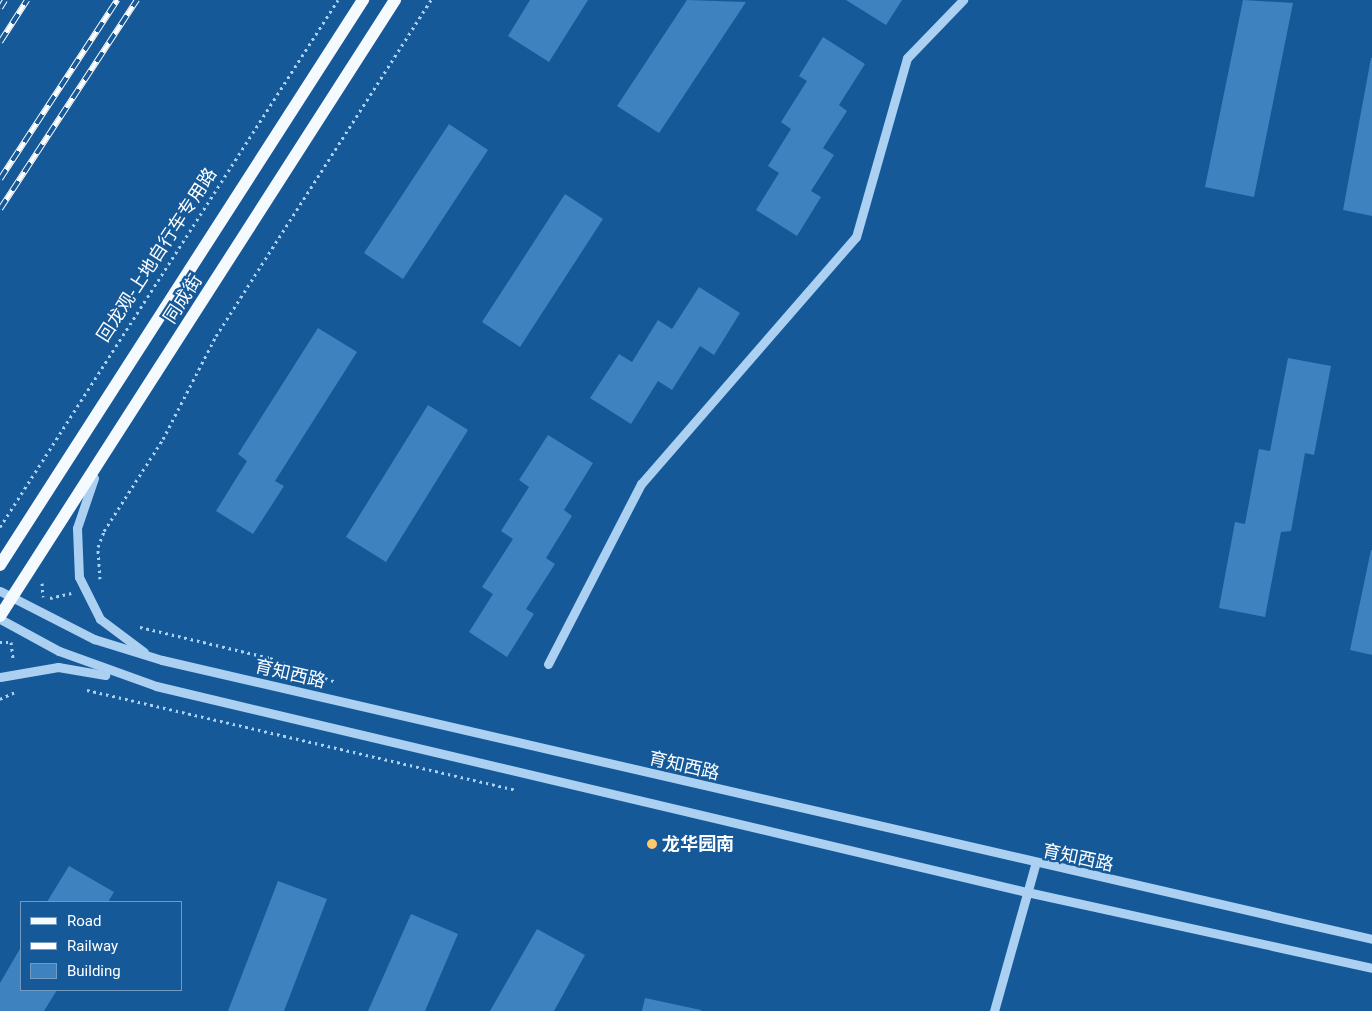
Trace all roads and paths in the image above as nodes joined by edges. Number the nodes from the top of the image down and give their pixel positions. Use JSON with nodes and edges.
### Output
{"nodes":[{"id":1,"x":337,"y":0,"type":"edge"},
{"id":2,"x":363,"y":0,"type":"edge"},
{"id":3,"x":395,"y":0,"type":"edge"},
{"id":4,"x":963,"y":0,"type":"edge"},
{"id":5,"x":127,"y":418,"type":"junction"},
{"id":6,"x":0,"y":526,"type":"edge"},
{"id":7,"x":0,"y":565,"type":"edge"},
{"id":8,"x":40,"y":581,"type":"dead end"},
{"id":9,"x":0,"y":591,"type":"edge"},
{"id":10,"x":72,"y":593,"type":"dead end"},
{"id":11,"x":12,"y":598,"type":"junction"},
{"id":12,"x":0,"y":617,"type":"edge"},
{"id":13,"x":11,"y":641,"type":"dead end"},
{"id":14,"x":162,"y":660,"type":"junction"},
{"id":15,"x":548,"y":664,"type":"dead end"},
{"id":16,"x":14,"y":665,"type":"dead end"},
{"id":17,"x":0,"y":678,"type":"edge"},
{"id":18,"x":156,"y":686,"type":"junction"},
{"id":19,"x":1035,"y":865,"type":"junction"},
{"id":20,"x":1028,"y":892,"type":"junction"},
{"id":21,"x":1372,"y":939,"type":"edge"},
{"id":22,"x":1372,"y":968,"type":"edge"},
{"id":23,"x":994,"y":1011,"type":"edge"}],
"edges":[{"from":1,"to":6,"type":"path","name":"回龙观-上地自行车专用路"},
{"from":2,"to":7,"type":"main road","name":"同成街"},
{"from":3,"to":5,"type":"main road","name":"同成街"},
{"from":4,"to":15,"type":"street"},
{"from":5,"to":11,"type":"main road","name":"同成街"},
{"from":5,"to":14,"type":"street"},
{"from":8,"to":10,"type":"path"},
{"from":9,"to":11,"type":"street","name":"育知西路"},
{"from":11,"to":12,"type":"main road","name":"同成街"},
{"from":11,"to":14,"type":"street","name":"育知西路"},
{"from":12,"to":18,"type":"street"},
{"from":13,"to":16,"type":"path"},
{"from":14,"to":19,"type":"street","name":"育知西路"},
{"from":17,"to":18,"type":"street"},
{"from":18,"to":20,"type":"street"},
{"from":19,"to":20,"type":"street"},
{"from":19,"to":21,"type":"street","name":"育知西路"},
{"from":20,"to":22,"type":"street"},
{"from":20,"to":23,"type":"street"}]}
